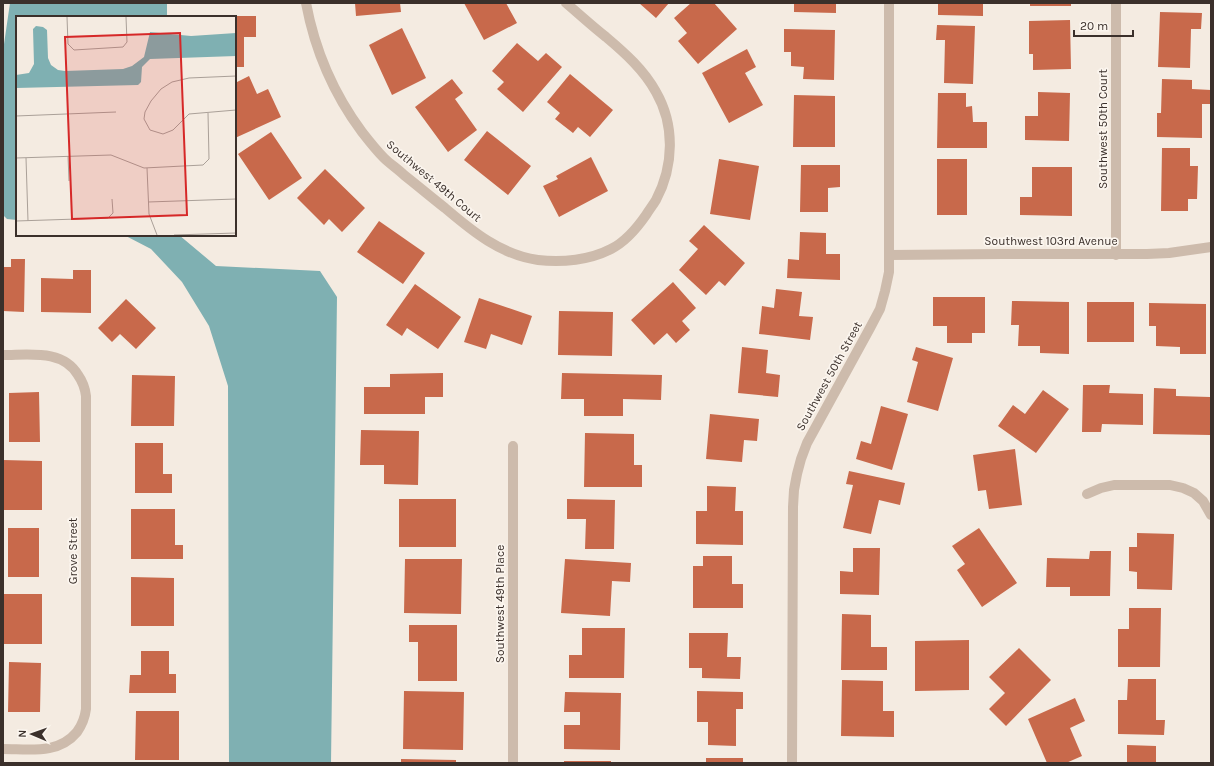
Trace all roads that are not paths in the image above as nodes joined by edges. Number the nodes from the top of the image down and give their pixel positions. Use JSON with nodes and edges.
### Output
{"nodes":[{"id":1,"x":306,"y":3,"type":"edge"},
{"id":2,"x":566,"y":3,"type":"edge"},
{"id":3,"x":889,"y":3,"type":"edge"},
{"id":4,"x":1116,"y":3,"type":"edge"},
{"id":5,"x":1211,"y":247,"type":"edge"},
{"id":6,"x":890,"y":255,"type":"junction"},
{"id":7,"x":1116,"y":255,"type":"junction"},
{"id":8,"x":3,"y":356,"type":"edge"},
{"id":9,"x":513,"y":446,"type":"dead end"},
{"id":10,"x":1087,"y":494,"type":"dead end"},
{"id":11,"x":1211,"y":515,"type":"edge"},
{"id":12,"x":3,"y":749,"type":"edge"},
{"id":13,"x":513,"y":763,"type":"edge"},
{"id":14,"x":792,"y":763,"type":"edge"}],
"edges":[{"from":1,"to":2,"type":"street","name":"Southwest 49th Court"},
{"from":3,"to":6,"type":"street","name":"Southwest 50th Street"},
{"from":4,"to":7,"type":"street","name":"Southwest 50th Court"},
{"from":5,"to":7,"type":"street","name":"Southwest 103rd Avenue"},
{"from":6,"to":7,"type":"street","name":"Southwest 103rd Avenue"},
{"from":6,"to":14,"type":"street","name":"Southwest 50th Street"},
{"from":8,"to":12,"type":"street","name":"Grove Street"},
{"from":9,"to":13,"type":"street","name":"Southwest 49th Place"},
{"from":10,"to":11,"type":"street"}]}
